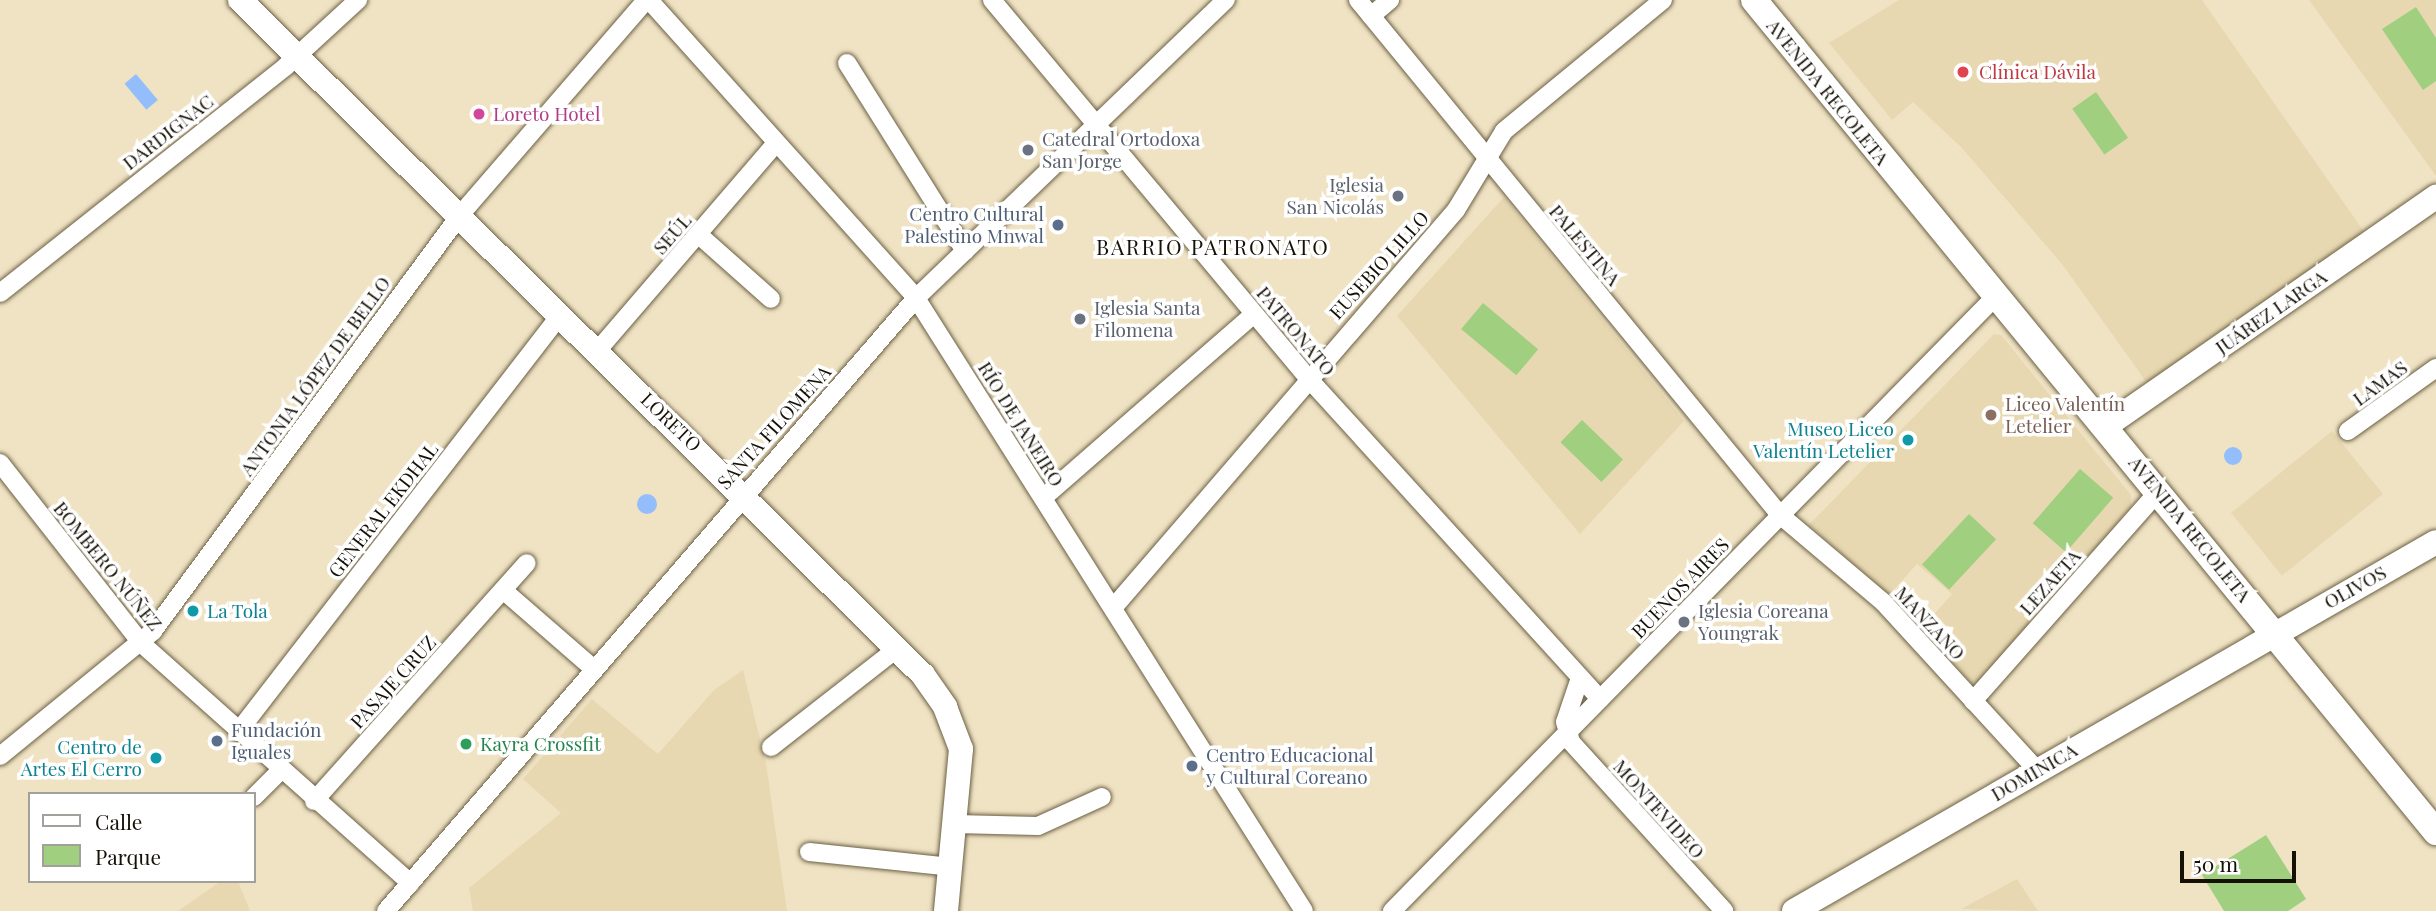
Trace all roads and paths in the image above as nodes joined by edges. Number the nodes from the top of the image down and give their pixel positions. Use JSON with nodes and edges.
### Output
{"nodes":[{"id":1,"x":240,"y":0,"type":"edge"},
{"id":2,"x":358,"y":0,"type":"edge"},
{"id":3,"x":647,"y":0,"type":"edge"},
{"id":4,"x":992,"y":0,"type":"edge"},
{"id":5,"x":1226,"y":0,"type":"edge"},
{"id":6,"x":1358,"y":0,"type":"edge"},
{"id":7,"x":1390,"y":0,"type":"edge"},
{"id":8,"x":1663,"y":0,"type":"edge"},
{"id":9,"x":1754,"y":0,"type":"edge"},
{"id":10,"x":1371,"y":16,"type":"junction"},
{"id":11,"x":297,"y":56,"type":"junction"},
{"id":12,"x":847,"y":63,"type":"dead end"},
{"id":13,"x":1097,"y":123,"type":"junction"},
{"id":14,"x":776,"y":144,"type":"junction"},
{"id":15,"x":1486,"y":158,"type":"junction"},
{"id":16,"x":2436,"y":197,"type":"edge"},
{"id":17,"x":460,"y":215,"type":"junction"},
{"id":18,"x":699,"y":235,"type":"junction"},
{"id":19,"x":965,"y":251,"type":"junction"},
{"id":20,"x":0,"y":293,"type":"edge"},
{"id":21,"x":1998,"y":294,"type":"junction"},
{"id":22,"x":916,"y":298,"type":"junction"},
{"id":23,"x":771,"y":299,"type":"dead end"},
{"id":24,"x":561,"y":314,"type":"junction"},
{"id":25,"x":1254,"y":314,"type":"junction"},
{"id":26,"x":597,"y":350,"type":"junction"},
{"id":27,"x":2436,"y":368,"type":"edge"},
{"id":28,"x":1308,"y":379,"type":"junction"},
{"id":29,"x":2106,"y":426,"type":"junction"},
{"id":30,"x":2348,"y":431,"type":"dead end"},
{"id":31,"x":0,"y":463,"type":"edge"},
{"id":32,"x":2159,"y":491,"type":"junction"},
{"id":33,"x":744,"y":492,"type":"junction"},
{"id":34,"x":1043,"y":498,"type":"junction"},
{"id":35,"x":1780,"y":515,"type":"junction"},
{"id":36,"x":2436,"y":542,"type":"edge"},
{"id":37,"x":527,"y":563,"type":"dead end"},
{"id":38,"x":503,"y":590,"type":"junction"},
{"id":39,"x":1113,"y":608,"type":"junction"},
{"id":40,"x":2274,"y":632,"type":"junction"},
{"id":41,"x":141,"y":643,"type":"junction"},
{"id":42,"x":899,"y":647,"type":"junction"},
{"id":43,"x":594,"y":669,"type":"junction"},
{"id":44,"x":1580,"y":678,"type":"junction"},
{"id":45,"x":1600,"y":699,"type":"junction"},
{"id":46,"x":1973,"y":701,"type":"junction"},
{"id":47,"x":238,"y":733,"type":"junction"},
{"id":48,"x":1566,"y":733,"type":"junction"},
{"id":49,"x":771,"y":747,"type":"dead end"},
{"id":50,"x":0,"y":756,"type":"edge"},
{"id":51,"x":2038,"y":770,"type":"junction"},
{"id":52,"x":281,"y":771,"type":"junction"},
{"id":53,"x":256,"y":795,"type":"edge"},
{"id":54,"x":1102,"y":797,"type":"dead end"},
{"id":55,"x":314,"y":801,"type":"junction"},
{"id":56,"x":956,"y":824,"type":"junction"},
{"id":57,"x":2436,"y":832,"type":"edge"},
{"id":58,"x":809,"y":852,"type":"dead end"},
{"id":59,"x":951,"y":867,"type":"junction"},
{"id":60,"x":404,"y":896,"type":"edge"},
{"id":61,"x":386,"y":911,"type":"edge"},
{"id":62,"x":946,"y":911,"type":"edge"},
{"id":63,"x":1304,"y":911,"type":"edge"},
{"id":64,"x":1392,"y":911,"type":"edge"},
{"id":65,"x":1724,"y":911,"type":"edge"},
{"id":66,"x":1794,"y":911,"type":"edge"}],
"edges":[{"from":1,"to":11,"type":"main road","name":"LORETO"},
{"from":2,"to":11,"type":"street","name":"DARDIGNAC"},
{"from":3,"to":14,"type":"street","name":"RÍO DE JANEIRO"},
{"from":3,"to":17,"type":"street","name":"ANTONIA LÓPEZ DE BELLO"},
{"from":4,"to":13,"type":"street","name":"PATRONATO"},
{"from":5,"to":13,"type":"street","name":"SANTA FILOMENA"},
{"from":6,"to":10,"type":"street","name":"PALESTINA"},
{"from":7,"to":10,"type":"street"},
{"from":8,"to":15,"type":"street","name":"EUSEBIO LILLO"},
{"from":9,"to":21,"type":"main road","name":"AVENIDA RECOLETA"},
{"from":10,"to":15,"type":"street","name":"PALESTINA"},
{"from":11,"to":17,"type":"main road","name":"LORETO"},
{"from":11,"to":20,"type":"street","name":"DARDIGNAC"},
{"from":12,"to":19,"type":"street"},
{"from":13,"to":19,"type":"street","name":"SANTA FILOMENA"},
{"from":13,"to":25,"type":"street","name":"PATRONATO"},
{"from":14,"to":18,"type":"street","name":"SEÚL"},
{"from":14,"to":22,"type":"street","name":"RÍO DE JANEIRO"},
{"from":15,"to":28,"type":"street","name":"EUSEBIO LILLO"},
{"from":15,"to":35,"type":"street","name":"PALESTINA"},
{"from":16,"to":29,"type":"main road","name":"JUÁREZ LARGA"},
{"from":17,"to":24,"type":"main road","name":"LORETO"},
{"from":17,"to":41,"type":"street","name":"ANTONIA LÓPEZ DE BELLO"},
{"from":18,"to":23,"type":"street"},
{"from":18,"to":26,"type":"street","name":"SEÚL"},
{"from":19,"to":22,"type":"street","name":"SANTA FILOMENA"},
{"from":21,"to":29,"type":"main road","name":"AVENIDA RECOLETA"},
{"from":21,"to":35,"type":"street","name":"BUENOS AIRES"},
{"from":22,"to":33,"type":"street","name":"SANTA FILOMENA"},
{"from":22,"to":34,"type":"street","name":"RÍO DE JANEIRO"},
{"from":24,"to":26,"type":"main road","name":"LORETO"},
{"from":24,"to":47,"type":"street","name":"GENERAL EKDHAL"},
{"from":25,"to":28,"type":"street","name":"PATRONATO"},
{"from":25,"to":34,"type":"street"},
{"from":26,"to":33,"type":"main road","name":"LORETO"},
{"from":27,"to":30,"type":"street","name":"LAMAS"},
{"from":28,"to":39,"type":"street","name":"EUSEBIO LILLO"},
{"from":28,"to":44,"type":"street","name":"PATRONATO"},
{"from":29,"to":32,"type":"main road","name":"AVENIDA RECOLETA"},
{"from":31,"to":41,"type":"street","name":"BOMBERO NÚÑEZ"},
{"from":32,"to":40,"type":"main road","name":"AVENIDA RECOLETA"},
{"from":32,"to":46,"type":"street","name":"LEZAETA"},
{"from":33,"to":42,"type":"main road","name":"LORETO"},
{"from":33,"to":43,"type":"street","name":"SANTA FILOMENA"},
{"from":34,"to":39,"type":"street","name":"RÍO DE JANEIRO"},
{"from":35,"to":45,"type":"street","name":"BUENOS AIRES"},
{"from":35,"to":46,"type":"street","name":"MANZANO"},
{"from":36,"to":40,"type":"main road","name":"OLIVOS"},
{"from":37,"to":38,"type":"street","name":"PASAJE CRUZ"},
{"from":38,"to":43,"type":"street"},
{"from":38,"to":55,"type":"street","name":"PASAJE CRUZ"},
{"from":39,"to":63,"type":"street","name":"RÍO DE JANEIRO"},
{"from":40,"to":51,"type":"main road","name":"DOMINICA"},
{"from":40,"to":57,"type":"main road","name":"AVENIDA RECOLETA"},
{"from":41,"to":47,"type":"street","name":"BOMBERO NÚÑEZ"},
{"from":41,"to":50,"type":"street","name":"ANTONIA LÓPEZ DE BELLO"},
{"from":42,"to":49,"type":"street"},
{"from":42,"to":56,"type":"main road","name":"LORETO"},
{"from":43,"to":60,"type":"street","name":"SANTA FILOMENA"},
{"from":44,"to":45,"type":"street","name":"PATRONATO"},
{"from":44,"to":48,"type":"street"},
{"from":45,"to":48,"type":"street","name":"BUENOS AIRES"},
{"from":46,"to":51,"type":"street","name":"MANZANO"},
{"from":47,"to":52,"type":"street","name":"BOMBERO NÚÑEZ"},
{"from":48,"to":64,"type":"street","name":"BUENOS AIRES"},
{"from":48,"to":65,"type":"street","name":"MONTEVIDEO"},
{"from":51,"to":66,"type":"main road","name":"DOMINICA"},
{"from":52,"to":53,"type":"street"},
{"from":52,"to":55,"type":"street","name":"BOMBERO NÚÑEZ"},
{"from":54,"to":56,"type":"street"},
{"from":55,"to":60,"type":"street","name":"BOMBERO NÚÑEZ"},
{"from":56,"to":59,"type":"main road","name":"LORETO"},
{"from":58,"to":59,"type":"street"},
{"from":59,"to":62,"type":"main road","name":"LORETO"},
{"from":60,"to":61,"type":"street","name":"SANTA FILOMENA"}]}
